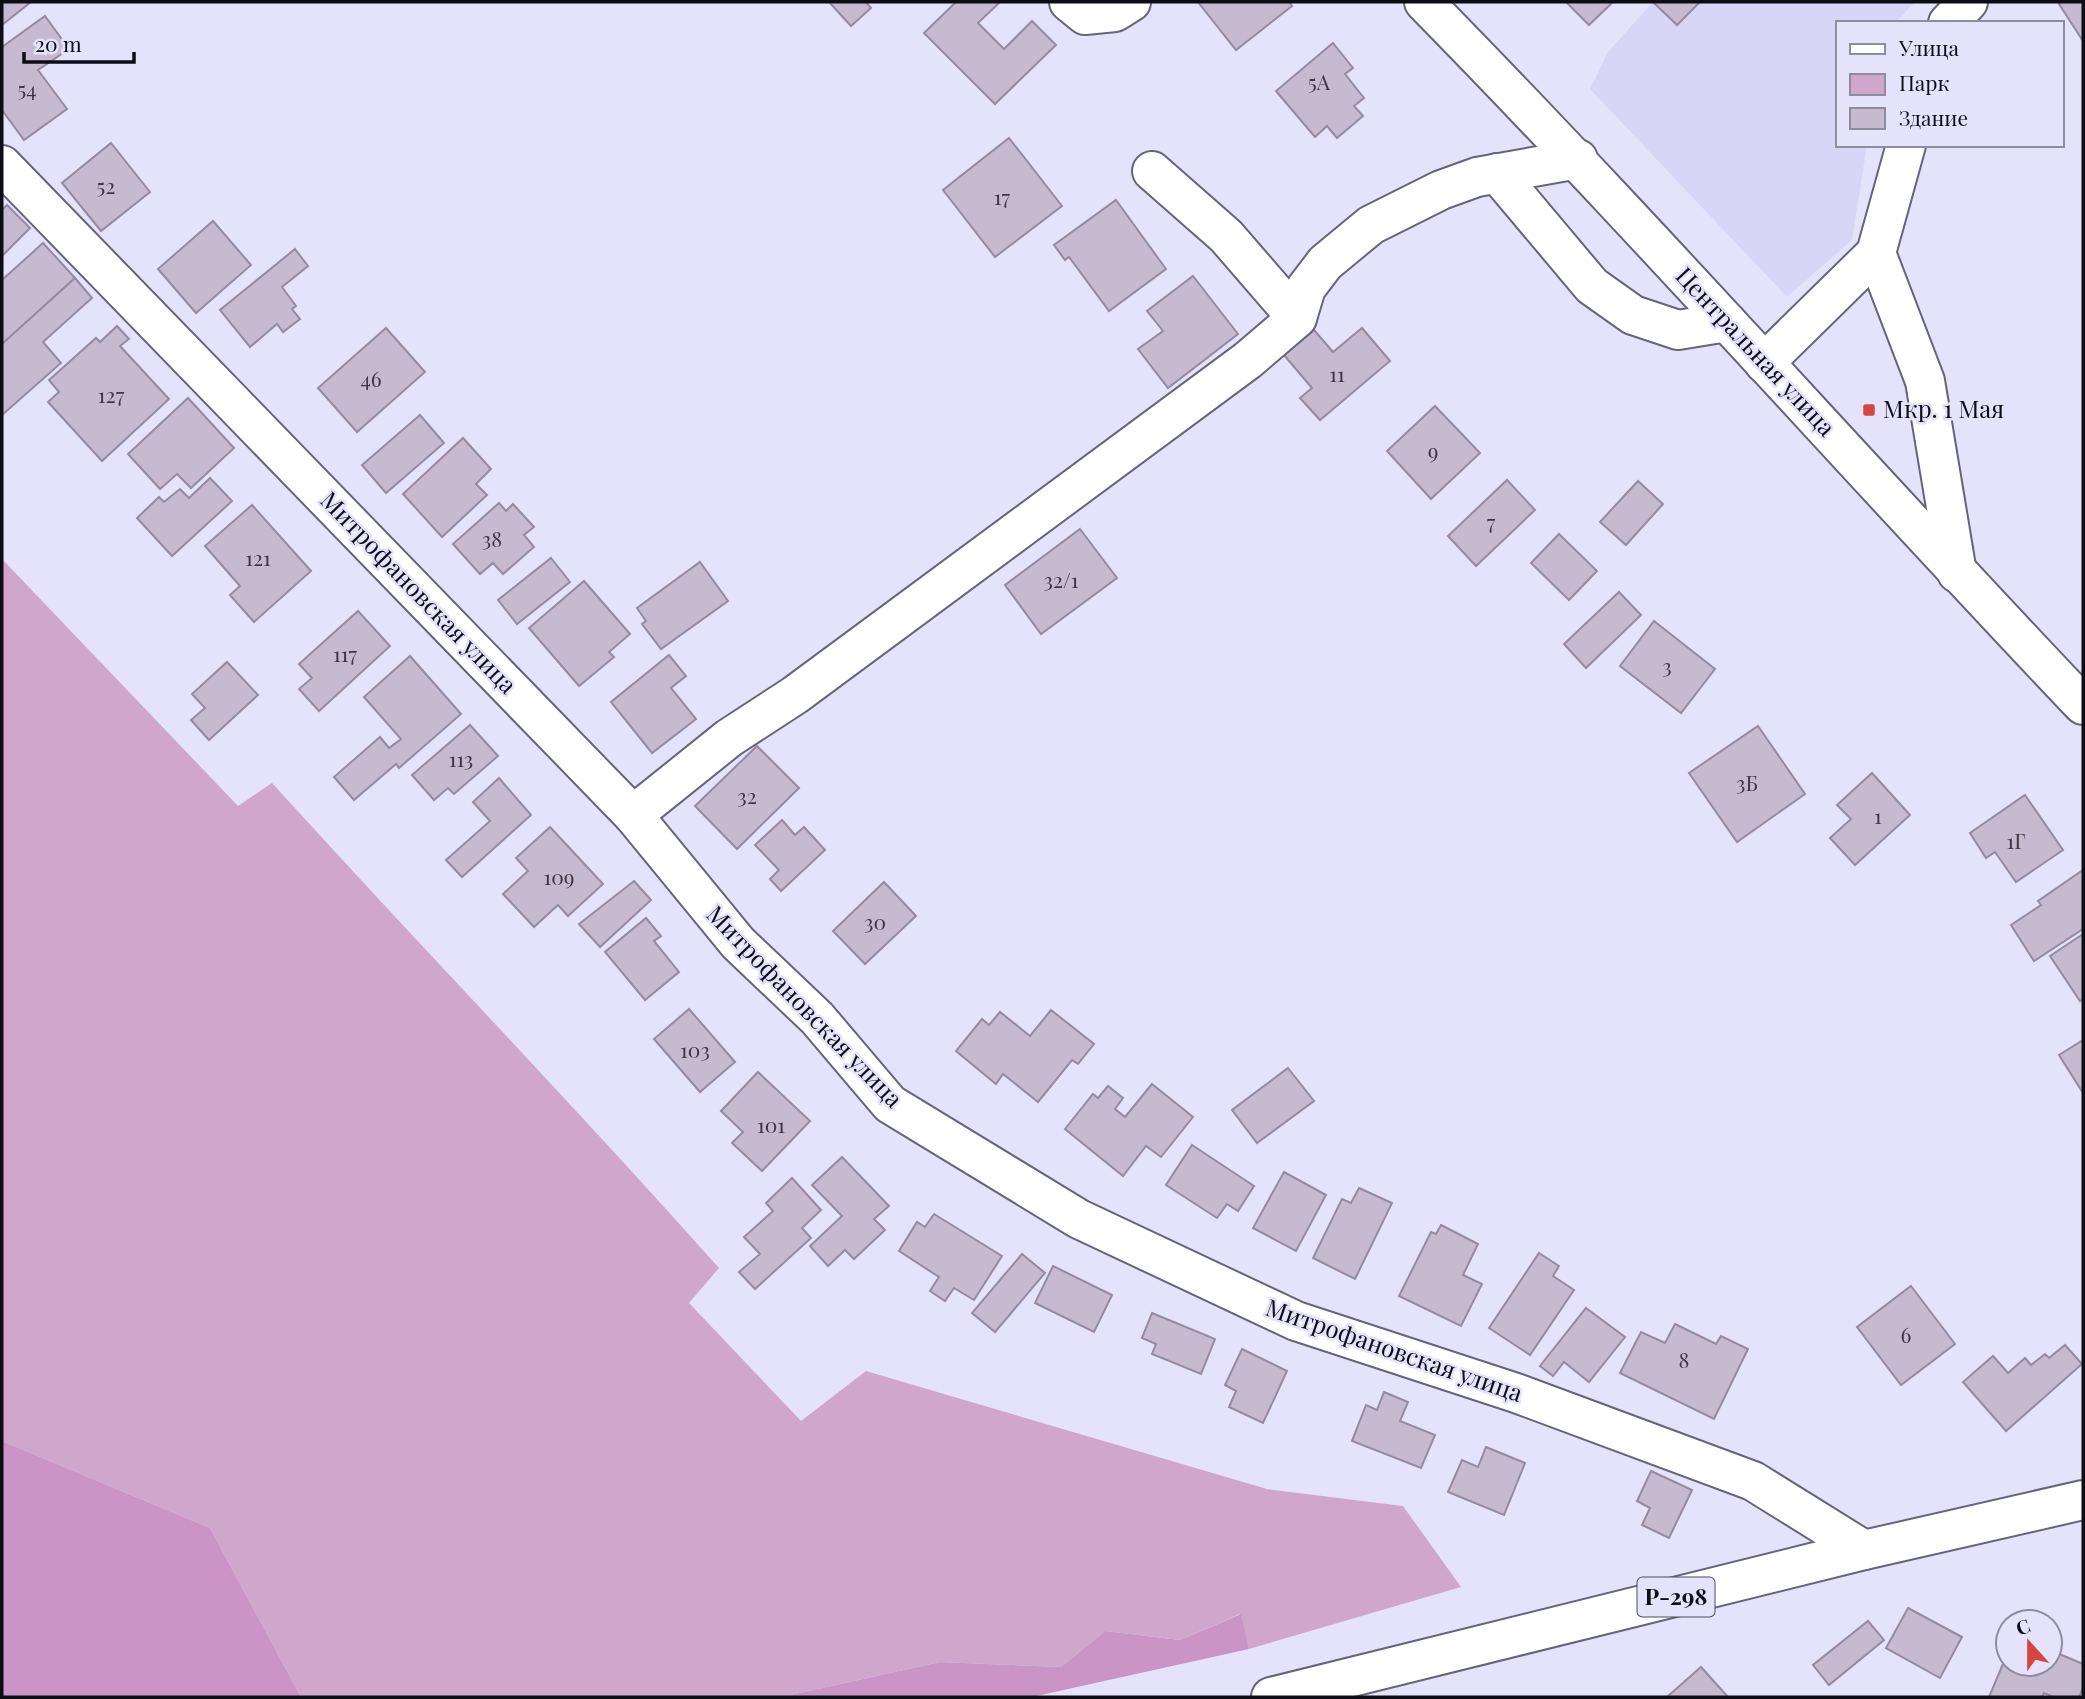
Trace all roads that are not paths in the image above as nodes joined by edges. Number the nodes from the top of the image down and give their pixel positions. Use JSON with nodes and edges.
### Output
{"nodes":[{"id":1,"x":1069,"y":2,"type":"edge"},
{"id":2,"x":1131,"y":2,"type":"edge"},
{"id":3,"x":1424,"y":2,"type":"edge"},
{"id":4,"x":1968,"y":2,"type":"edge"},
{"id":5,"x":1950,"y":21,"type":"edge"},
{"id":6,"x":1905,"y":147,"type":"edge"},
{"id":7,"x":1578,"y":159,"type":"junction"},
{"id":8,"x":2,"y":165,"type":"edge"},
{"id":9,"x":1152,"y":171,"type":"dead end"},
{"id":10,"x":1497,"y":173,"type":"junction"},
{"id":11,"x":1877,"y":253,"type":"junction"},
{"id":12,"x":1297,"y":318,"type":"junction"},
{"id":13,"x":1727,"y":322,"type":"junction"},
{"id":14,"x":1764,"y":363,"type":"junction"},
{"id":15,"x":1957,"y":573,"type":"junction"},
{"id":16,"x":2083,"y":705,"type":"edge"},
{"id":17,"x":633,"y":815,"type":"junction"},
{"id":18,"x":2083,"y":1500,"type":"edge"},
{"id":19,"x":1864,"y":1550,"type":"junction"},
{"id":20,"x":1271,"y":1697,"type":"edge"}],
"edges":[{"from":1,"to":2,"type":"main road"},
{"from":3,"to":7,"type":"main road","name":"Центральная улица"},
{"from":4,"to":5,"type":"main road"},
{"from":6,"to":11,"type":"main road"},
{"from":7,"to":10,"type":"main road"},
{"from":7,"to":13,"type":"main road","name":"Центральная улица"},
{"from":8,"to":17,"type":"main road","name":"Митрофановская улица"},
{"from":9,"to":12,"type":"main road"},
{"from":10,"to":12,"type":"main road"},
{"from":10,"to":13,"type":"main road"},
{"from":11,"to":14,"type":"main road"},
{"from":11,"to":15,"type":"main road"},
{"from":12,"to":17,"type":"main road"},
{"from":13,"to":14,"type":"main road","name":"Центральная улица"},
{"from":14,"to":15,"type":"main road","name":"Центральная улица"},
{"from":15,"to":16,"type":"main road","name":"Центральная улица"},
{"from":17,"to":19,"type":"main road","name":"Митрофановская улица"},
{"from":18,"to":19,"type":"main road","number":"Р-298"},
{"from":19,"to":20,"type":"main road","number":"Р-298"}]}
